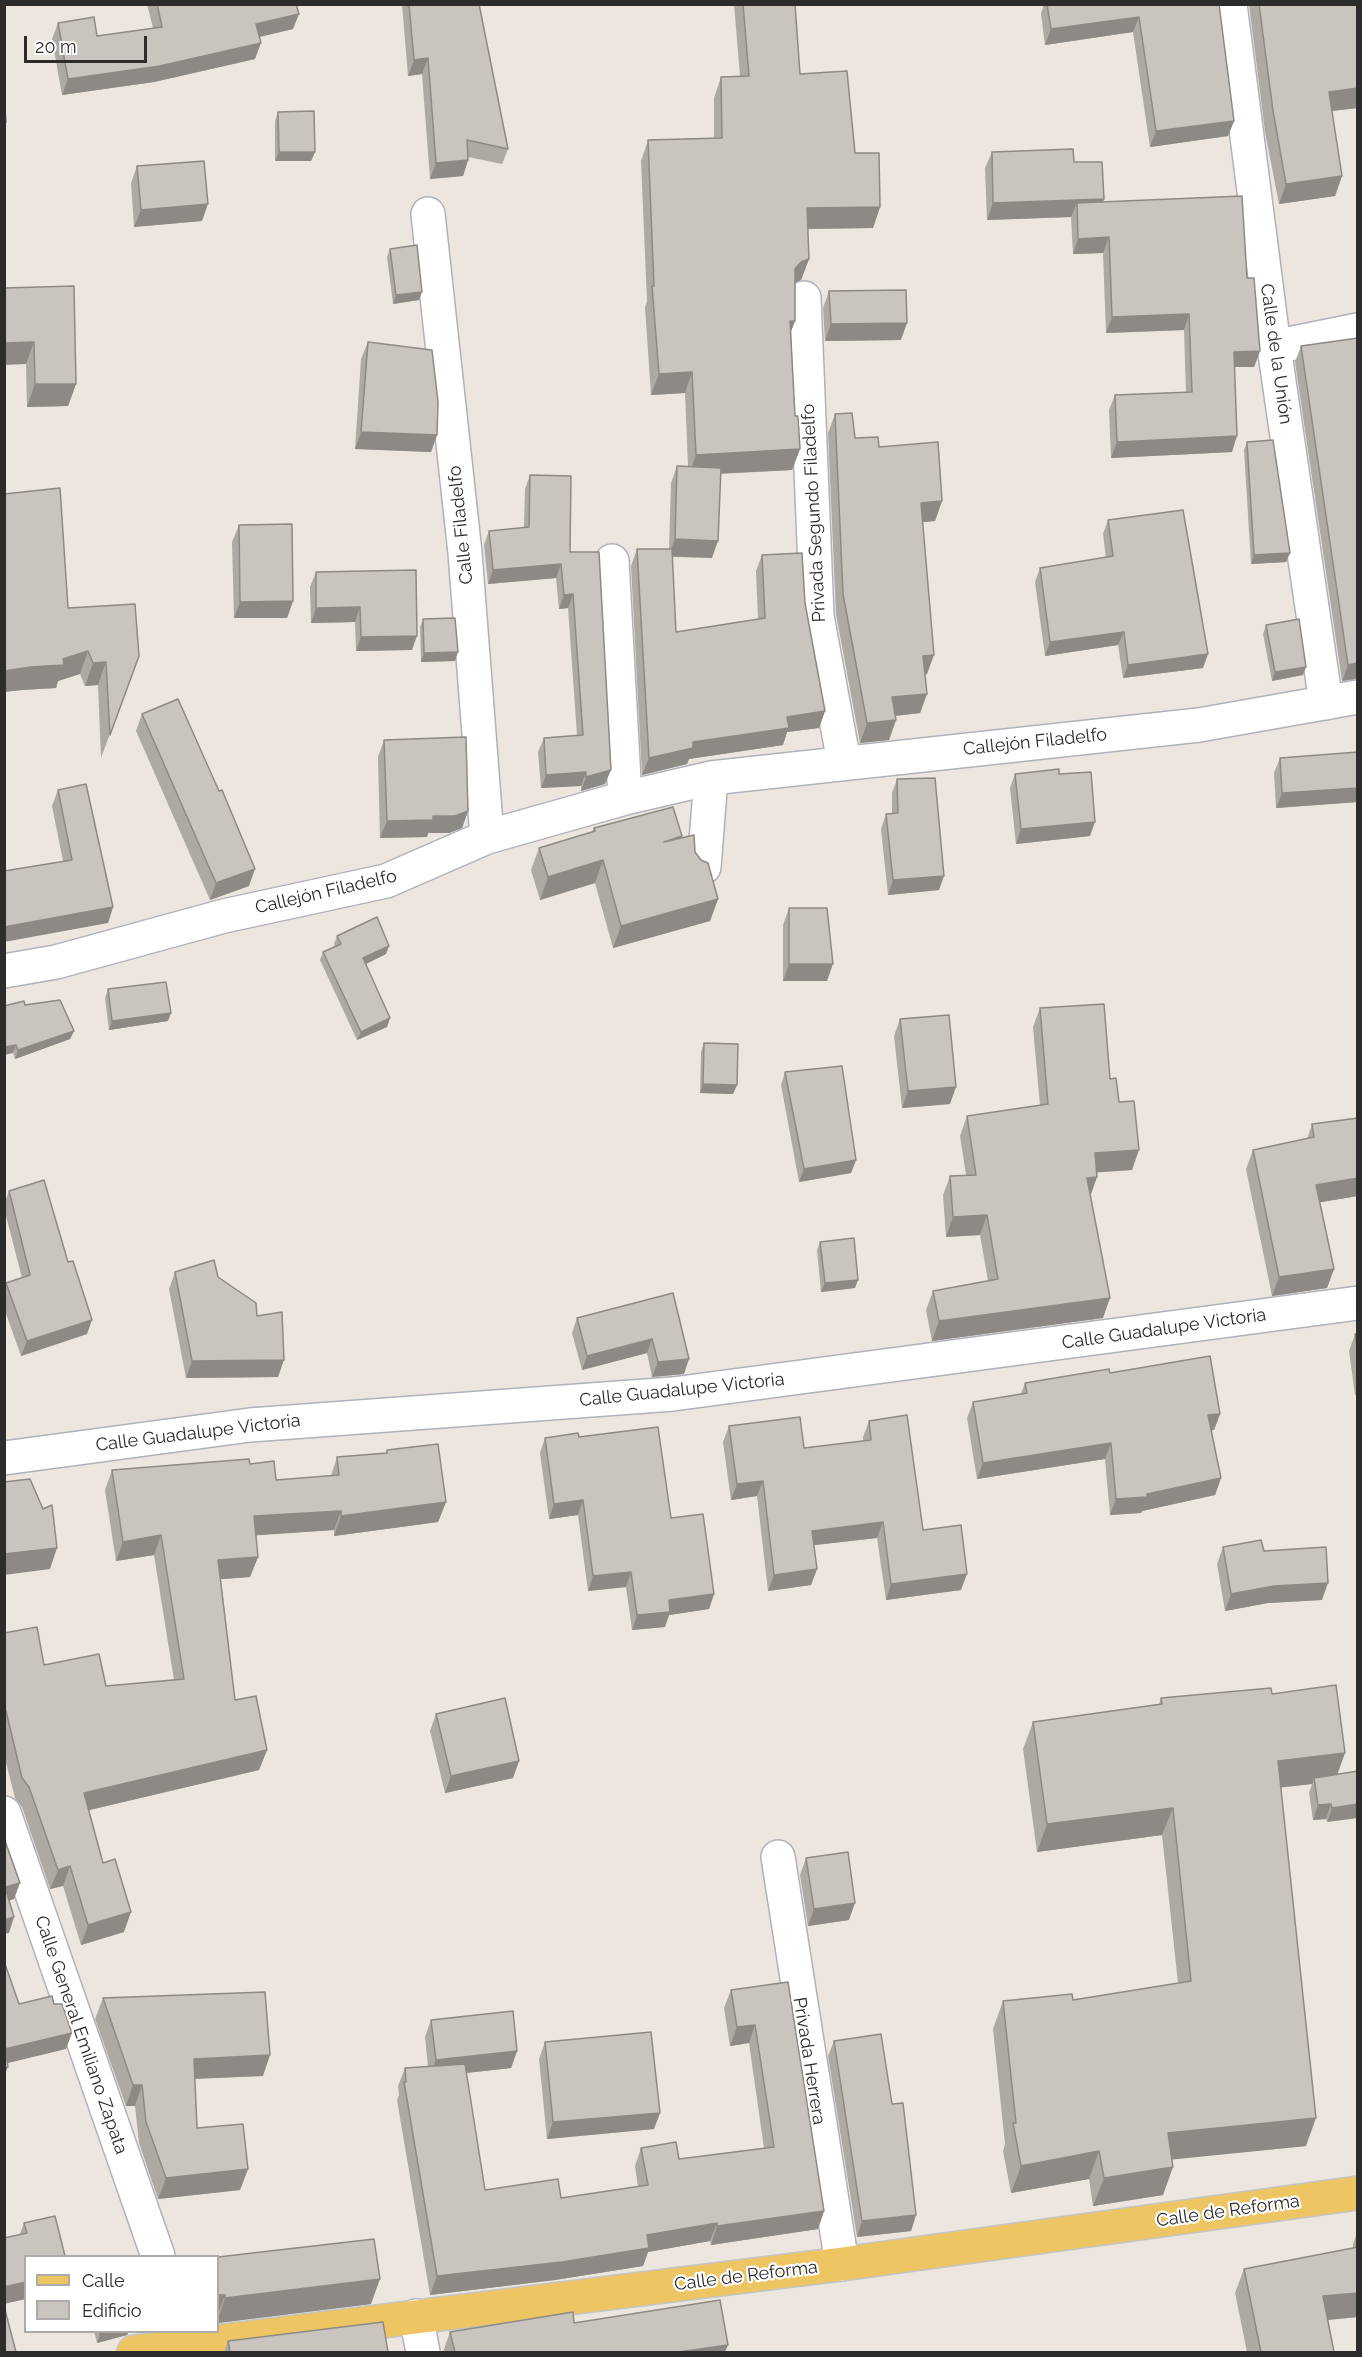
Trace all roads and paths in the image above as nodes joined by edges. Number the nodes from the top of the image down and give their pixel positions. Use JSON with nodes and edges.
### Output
{"nodes":[{"id":1,"x":1230,"y":4,"type":"edge"},
{"id":2,"x":428,"y":214,"type":"dead end"},
{"id":3,"x":804,"y":298,"type":"dead end"},
{"id":4,"x":1358,"y":330,"type":"edge"},
{"id":5,"x":1274,"y":347,"type":"junction"},
{"id":6,"x":612,"y":561,"type":"dead end"},
{"id":7,"x":1358,"y":697,"type":"edge"},
{"id":8,"x":1326,"y":703,"type":"junction"},
{"id":9,"x":844,"y":762,"type":"junction"},
{"id":10,"x":711,"y":778,"type":"junction"},
{"id":11,"x":625,"y":798,"type":"junction"},
{"id":12,"x":487,"y":837,"type":"junction"},
{"id":13,"x":705,"y":867,"type":"edge"},
{"id":14,"x":4,"y":971,"type":"edge"},
{"id":15,"x":1358,"y":1303,"type":"edge"},
{"id":16,"x":4,"y":1458,"type":"edge"},
{"id":17,"x":4,"y":1813,"type":"edge"},
{"id":18,"x":778,"y":1857,"type":"dead end"},
{"id":19,"x":1358,"y":2193,"type":"edge"},
{"id":20,"x":158,"y":2255,"type":"edge"},
{"id":21,"x":842,"y":2264,"type":"junction"},
{"id":22,"x":416,"y":2316,"type":"junction"},
{"id":23,"x":186,"y":2338,"type":"edge"},
{"id":24,"x":134,"y":2352,"type":"edge"},
{"id":25,"x":423,"y":2352,"type":"edge"}],
"edges":[{"from":1,"to":5,"type":"street","name":"Calle de la Unión"},
{"from":2,"to":12,"type":"street","name":"Calle Filadelfo"},
{"from":3,"to":9,"type":"street","name":"Privada Segundo Filadelfo"},
{"from":4,"to":5,"type":"street"},
{"from":5,"to":8,"type":"street","name":"Calle de la Unión"},
{"from":6,"to":11,"type":"street"},
{"from":7,"to":8,"type":"street","name":"Callejón Filadelfo"},
{"from":8,"to":9,"type":"street","name":"Callejón Filadelfo"},
{"from":9,"to":10,"type":"street","name":"Callejón Filadelfo"},
{"from":10,"to":11,"type":"street","name":"Callejón Filadelfo"},
{"from":10,"to":13,"type":"street"},
{"from":11,"to":12,"type":"street","name":"Callejón Filadelfo"},
{"from":12,"to":14,"type":"street","name":"Callejón Filadelfo"},
{"from":15,"to":16,"type":"street","name":"Calle Guadalupe Victoria"},
{"from":17,"to":20,"type":"street","name":"Calle General Emiliano Zapata"},
{"from":18,"to":21,"type":"street","name":"Privada Herrera"},
{"from":19,"to":21,"type":"main road","name":"Calle de Reforma"},
{"from":21,"to":22,"type":"main road","name":"Calle de Reforma"},
{"from":22,"to":23,"type":"main road","name":"Calle de Reforma"},
{"from":22,"to":25,"type":"street"},
{"from":23,"to":24,"type":"main road","name":"Calle de Reforma"}]}
